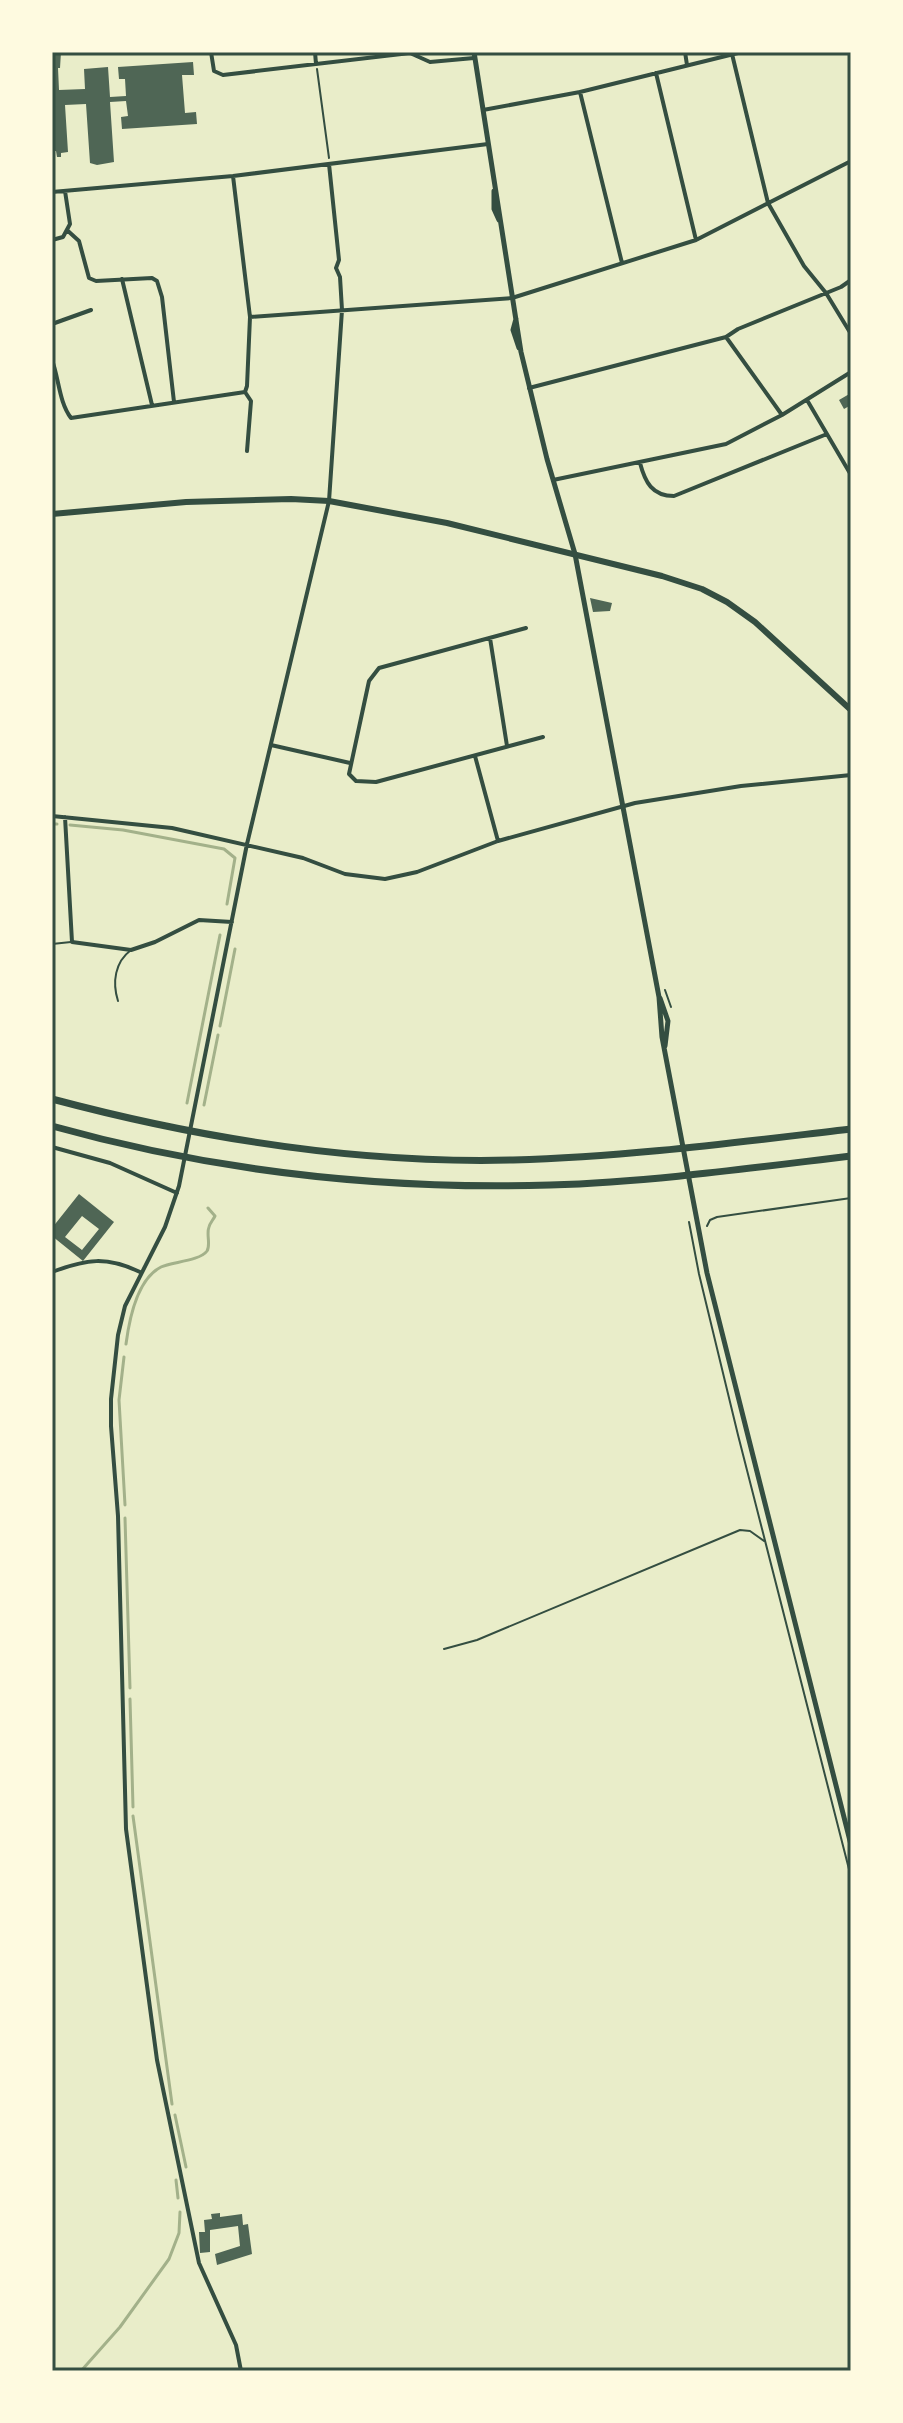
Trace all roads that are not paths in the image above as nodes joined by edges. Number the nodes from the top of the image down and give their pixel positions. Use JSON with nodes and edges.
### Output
{"nodes":[{"id":1,"x":211,"y":52,"type":"edge"},
{"id":2,"x":315,"y":52,"type":"edge"},
{"id":3,"x":685,"y":52,"type":"edge"},
{"id":4,"x":742,"y":52,"type":"edge"},
{"id":5,"x":473,"y":54,"type":"edge"},
{"id":6,"x":732,"y":54,"type":"junction"},
{"id":7,"x":316,"y":64,"type":"junction"},
{"id":8,"x":687,"y":65,"type":"junction"},
{"id":9,"x":656,"y":73,"type":"junction"},
{"id":10,"x":580,"y":92,"type":"junction"},
{"id":11,"x":482,"y":110,"type":"junction"},
{"id":12,"x":488,"y":144,"type":"junction"},
{"id":13,"x":851,"y":161,"type":"edge"},
{"id":14,"x":329,"y":164,"type":"junction"},
{"id":15,"x":233,"y":176,"type":"junction"},
{"id":16,"x":65,"y":191,"type":"junction"},
{"id":17,"x":52,"y":192,"type":"edge"},
{"id":18,"x":768,"y":203,"type":"junction"},
{"id":19,"x":68,"y":231,"type":"junction"},
{"id":20,"x":52,"y":240,"type":"edge"},
{"id":21,"x":696,"y":240,"type":"junction"},
{"id":22,"x":622,"y":263,"type":"junction"},
{"id":23,"x":122,"y":279,"type":"junction"},
{"id":24,"x":851,"y":280,"type":"edge"},
{"id":25,"x":826,"y":293,"type":"junction"},
{"id":26,"x":512,"y":298,"type":"junction"},
{"id":27,"x":91,"y":310,"type":"dead end"},
{"id":28,"x":342,"y":310,"type":"junction"},
{"id":29,"x":250,"y":317,"type":"junction"},
{"id":30,"x":52,"y":324,"type":"edge"},
{"id":31,"x":851,"y":334,"type":"edge"},
{"id":32,"x":726,"y":337,"type":"junction"},
{"id":33,"x":52,"y":360,"type":"edge"},
{"id":34,"x":851,"y":372,"type":"edge"},
{"id":35,"x":529,"y":388,"type":"junction"},
{"id":36,"x":245,"y":392,"type":"junction"},
{"id":37,"x":807,"y":400,"type":"junction"},
{"id":38,"x":174,"y":402,"type":"junction"},
{"id":39,"x":152,"y":405,"type":"junction"},
{"id":40,"x":782,"y":415,"type":"junction"},
{"id":41,"x":827,"y":434,"type":"junction"},
{"id":42,"x":247,"y":451,"type":"dead end"},
{"id":43,"x":640,"y":463,"type":"junction"},
{"id":44,"x":851,"y":475,"type":"edge"},
{"id":45,"x":553,"y":480,"type":"junction"},
{"id":46,"x":329,"y":501,"type":"junction"},
{"id":47,"x":52,"y":514,"type":"edge"},
{"id":48,"x":575,"y":554,"type":"junction"},
{"id":49,"x":526,"y":628,"type":"dead end"},
{"id":50,"x":490,"y":638,"type":"junction"},
{"id":51,"x":851,"y":710,"type":"edge"},
{"id":52,"x":543,"y":737,"type":"dead end"},
{"id":53,"x":271,"y":745,"type":"junction"},
{"id":54,"x":507,"y":747,"type":"junction"},
{"id":55,"x":475,"y":756,"type":"junction"},
{"id":56,"x":350,"y":763,"type":"junction"},
{"id":57,"x":851,"y":775,"type":"edge"},
{"id":58,"x":623,"y":808,"type":"junction"},
{"id":59,"x":52,"y":816,"type":"edge"},
{"id":60,"x":65,"y":817,"type":"junction"},
{"id":61,"x":498,"y":841,"type":"junction"},
{"id":62,"x":247,"y":844,"type":"junction"},
{"id":63,"x":232,"y":922,"type":"junction"},
{"id":64,"x":72,"y":942,"type":"junction"},
{"id":65,"x":52,"y":944,"type":"edge"},
{"id":66,"x":131,"y":950,"type":"junction"},
{"id":67,"x":118,"y":1001,"type":"dead end"},
{"id":68,"x":52,"y":1099,"type":"edge"},
{"id":69,"x":52,"y":1126,"type":"edge"},
{"id":70,"x":851,"y":1129,"type":"edge"},
{"id":71,"x":52,"y":1147,"type":"edge"},
{"id":72,"x":851,"y":1156,"type":"edge"},
{"id":73,"x":177,"y":1193,"type":"junction"},
{"id":74,"x":52,"y":1272,"type":"edge"},
{"id":75,"x":140,"y":1272,"type":"junction"},
{"id":76,"x":851,"y":1845,"type":"edge"},
{"id":77,"x":241,"y":2371,"type":"edge"}],
"edges":[{"from":1,"to":7,"type":"street"},
{"from":2,"to":7,"type":"street"},
{"from":3,"to":8,"type":"street"},
{"from":4,"to":6,"type":"street"},
{"from":5,"to":7,"type":"street"},
{"from":5,"to":11,"type":"street"},
{"from":6,"to":8,"type":"street"},
{"from":6,"to":18,"type":"street"},
{"from":8,"to":9,"type":"street"},
{"from":9,"to":10,"type":"street"},
{"from":9,"to":21,"type":"street"},
{"from":10,"to":11,"type":"street"},
{"from":10,"to":22,"type":"street"},
{"from":11,"to":12,"type":"street"},
{"from":12,"to":14,"type":"street"},
{"from":12,"to":26,"type":"street"},
{"from":13,"to":18,"type":"street"},
{"from":14,"to":15,"type":"street"},
{"from":14,"to":28,"type":"street"},
{"from":15,"to":16,"type":"street"},
{"from":15,"to":29,"type":"street"},
{"from":16,"to":17,"type":"street"},
{"from":16,"to":19,"type":"street"},
{"from":18,"to":21,"type":"street"},
{"from":18,"to":25,"type":"street"},
{"from":19,"to":20,"type":"street"},
{"from":19,"to":23,"type":"street"},
{"from":21,"to":22,"type":"street"},
{"from":22,"to":26,"type":"street"},
{"from":23,"to":38,"type":"street"},
{"from":23,"to":39,"type":"street"},
{"from":24,"to":25,"type":"street"},
{"from":25,"to":31,"type":"street"},
{"from":25,"to":32,"type":"street"},
{"from":26,"to":28,"type":"street"},
{"from":26,"to":35,"type":"street"},
{"from":27,"to":30,"type":"street"},
{"from":28,"to":29,"type":"street"},
{"from":28,"to":46,"type":"street"},
{"from":29,"to":36,"type":"street"},
{"from":32,"to":35,"type":"street"},
{"from":32,"to":40,"type":"street"},
{"from":33,"to":39,"type":"street"},
{"from":34,"to":37,"type":"street"},
{"from":35,"to":45,"type":"street"},
{"from":36,"to":38,"type":"street"},
{"from":36,"to":42,"type":"street"},
{"from":37,"to":40,"type":"street"},
{"from":37,"to":41,"type":"street"},
{"from":38,"to":39,"type":"street"},
{"from":40,"to":43,"type":"street"},
{"from":41,"to":43,"type":"street"},
{"from":41,"to":44,"type":"street"},
{"from":43,"to":45,"type":"street"},
{"from":45,"to":48,"type":"street"},
{"from":46,"to":47,"type":"main road"},
{"from":46,"to":48,"type":"main road"},
{"from":46,"to":53,"type":"street"},
{"from":48,"to":51,"type":"main road"},
{"from":48,"to":58,"type":"street"},
{"from":49,"to":50,"type":"street"},
{"from":50,"to":54,"type":"street"},
{"from":50,"to":56,"type":"street"},
{"from":52,"to":54,"type":"street"},
{"from":53,"to":56,"type":"street"},
{"from":53,"to":62,"type":"street"},
{"from":54,"to":55,"type":"street"},
{"from":55,"to":56,"type":"street"},
{"from":55,"to":61,"type":"street"},
{"from":57,"to":58,"type":"street"},
{"from":58,"to":61,"type":"street"},
{"from":58,"to":76,"type":"street"},
{"from":59,"to":60,"type":"street"},
{"from":60,"to":62,"type":"street"},
{"from":60,"to":64,"type":"street"},
{"from":61,"to":62,"type":"street"},
{"from":62,"to":63,"type":"street"},
{"from":63,"to":66,"type":"street"},
{"from":63,"to":73,"type":"street"},
{"from":64,"to":65,"type":"lane"},
{"from":64,"to":66,"type":"street"},
{"from":66,"to":67,"type":"lane"},
{"from":68,"to":70,"type":"highway"},
{"from":69,"to":72,"type":"highway"},
{"from":71,"to":73,"type":"street"},
{"from":73,"to":75,"type":"street"},
{"from":74,"to":75,"type":"street"},
{"from":75,"to":77,"type":"street"}]}
